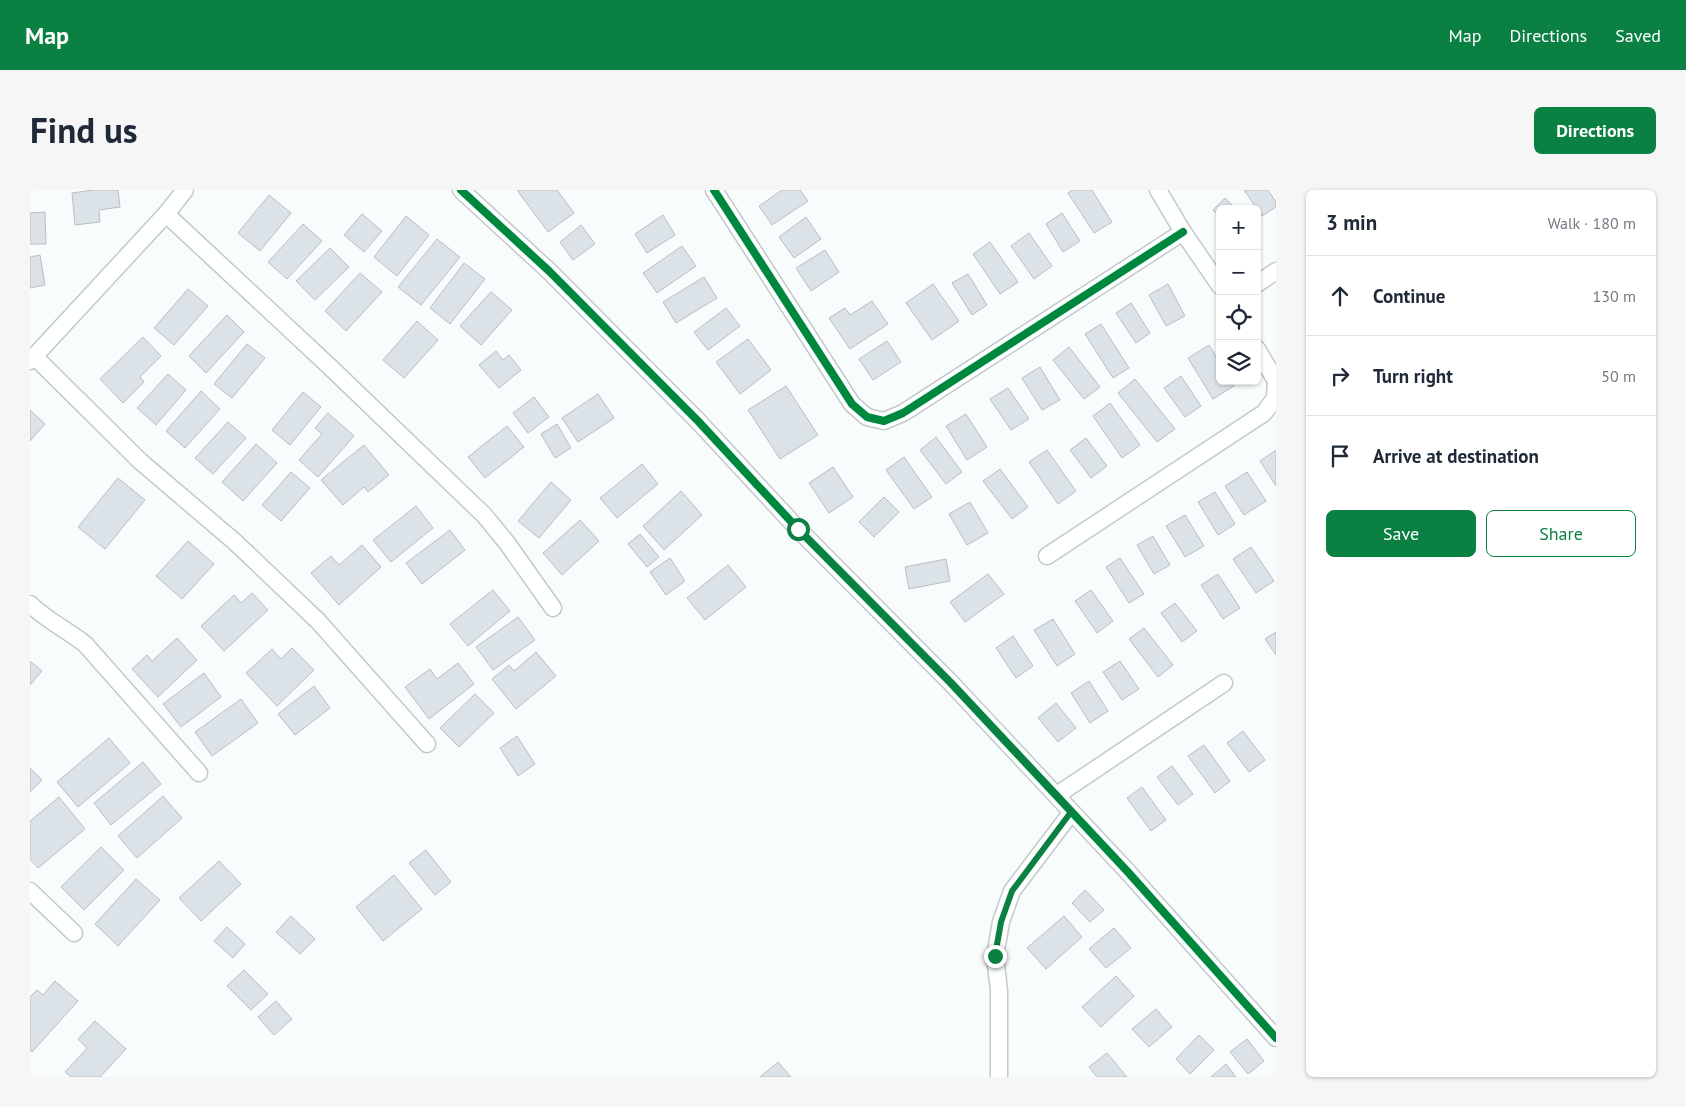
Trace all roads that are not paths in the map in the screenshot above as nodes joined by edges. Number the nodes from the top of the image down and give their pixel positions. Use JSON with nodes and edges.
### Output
{"nodes":[{"id":1,"x":461,"y":190,"type":"edge"},
{"id":2,"x":714,"y":190,"type":"edge"},
{"id":3,"x":1158,"y":190,"type":"edge"},
{"id":4,"x":181,"y":193,"type":"edge"},
{"id":5,"x":166,"y":214,"type":"junction"},
{"id":6,"x":1183,"y":232,"type":"junction"},
{"id":7,"x":1276,"y":271,"type":"edge"},
{"id":8,"x":1216,"y":280,"type":"edge"},
{"id":9,"x":1261,"y":281,"type":"edge"},
{"id":10,"x":1261,"y":356,"type":"edge"},
{"id":11,"x":32,"y":358,"type":"edge"},
{"id":12,"x":1047,"y":556,"type":"dead end"},
{"id":13,"x":30,"y":604,"type":"edge"},
{"id":14,"x":553,"y":608,"type":"dead end"},
{"id":15,"x":1224,"y":683,"type":"dead end"},
{"id":16,"x":427,"y":744,"type":"dead end"},
{"id":17,"x":199,"y":773,"type":"dead end"},
{"id":18,"x":1057,"y":795,"type":"junction"},
{"id":19,"x":1071,"y":812,"type":"junction"},
{"id":20,"x":30,"y":891,"type":"edge"},
{"id":21,"x":74,"y":933,"type":"dead end"},
{"id":22,"x":1276,"y":1038,"type":"edge"},
{"id":23,"x":999,"y":1077,"type":"edge"}],
"edges":[{"from":1,"to":18,"type":"street"},
{"from":2,"to":6,"type":"street"},
{"from":3,"to":6,"type":"street"},
{"from":4,"to":5,"type":"street"},
{"from":5,"to":11,"type":"street"},
{"from":5,"to":14,"type":"street"},
{"from":6,"to":8,"type":"street"},
{"from":7,"to":9,"type":"street"},
{"from":10,"to":12,"type":"street"},
{"from":11,"to":16,"type":"street"},
{"from":13,"to":17,"type":"street"},
{"from":15,"to":18,"type":"street"},
{"from":18,"to":19,"type":"street"},
{"from":19,"to":22,"type":"street"},
{"from":19,"to":23,"type":"street"},
{"from":20,"to":21,"type":"street"}]}
